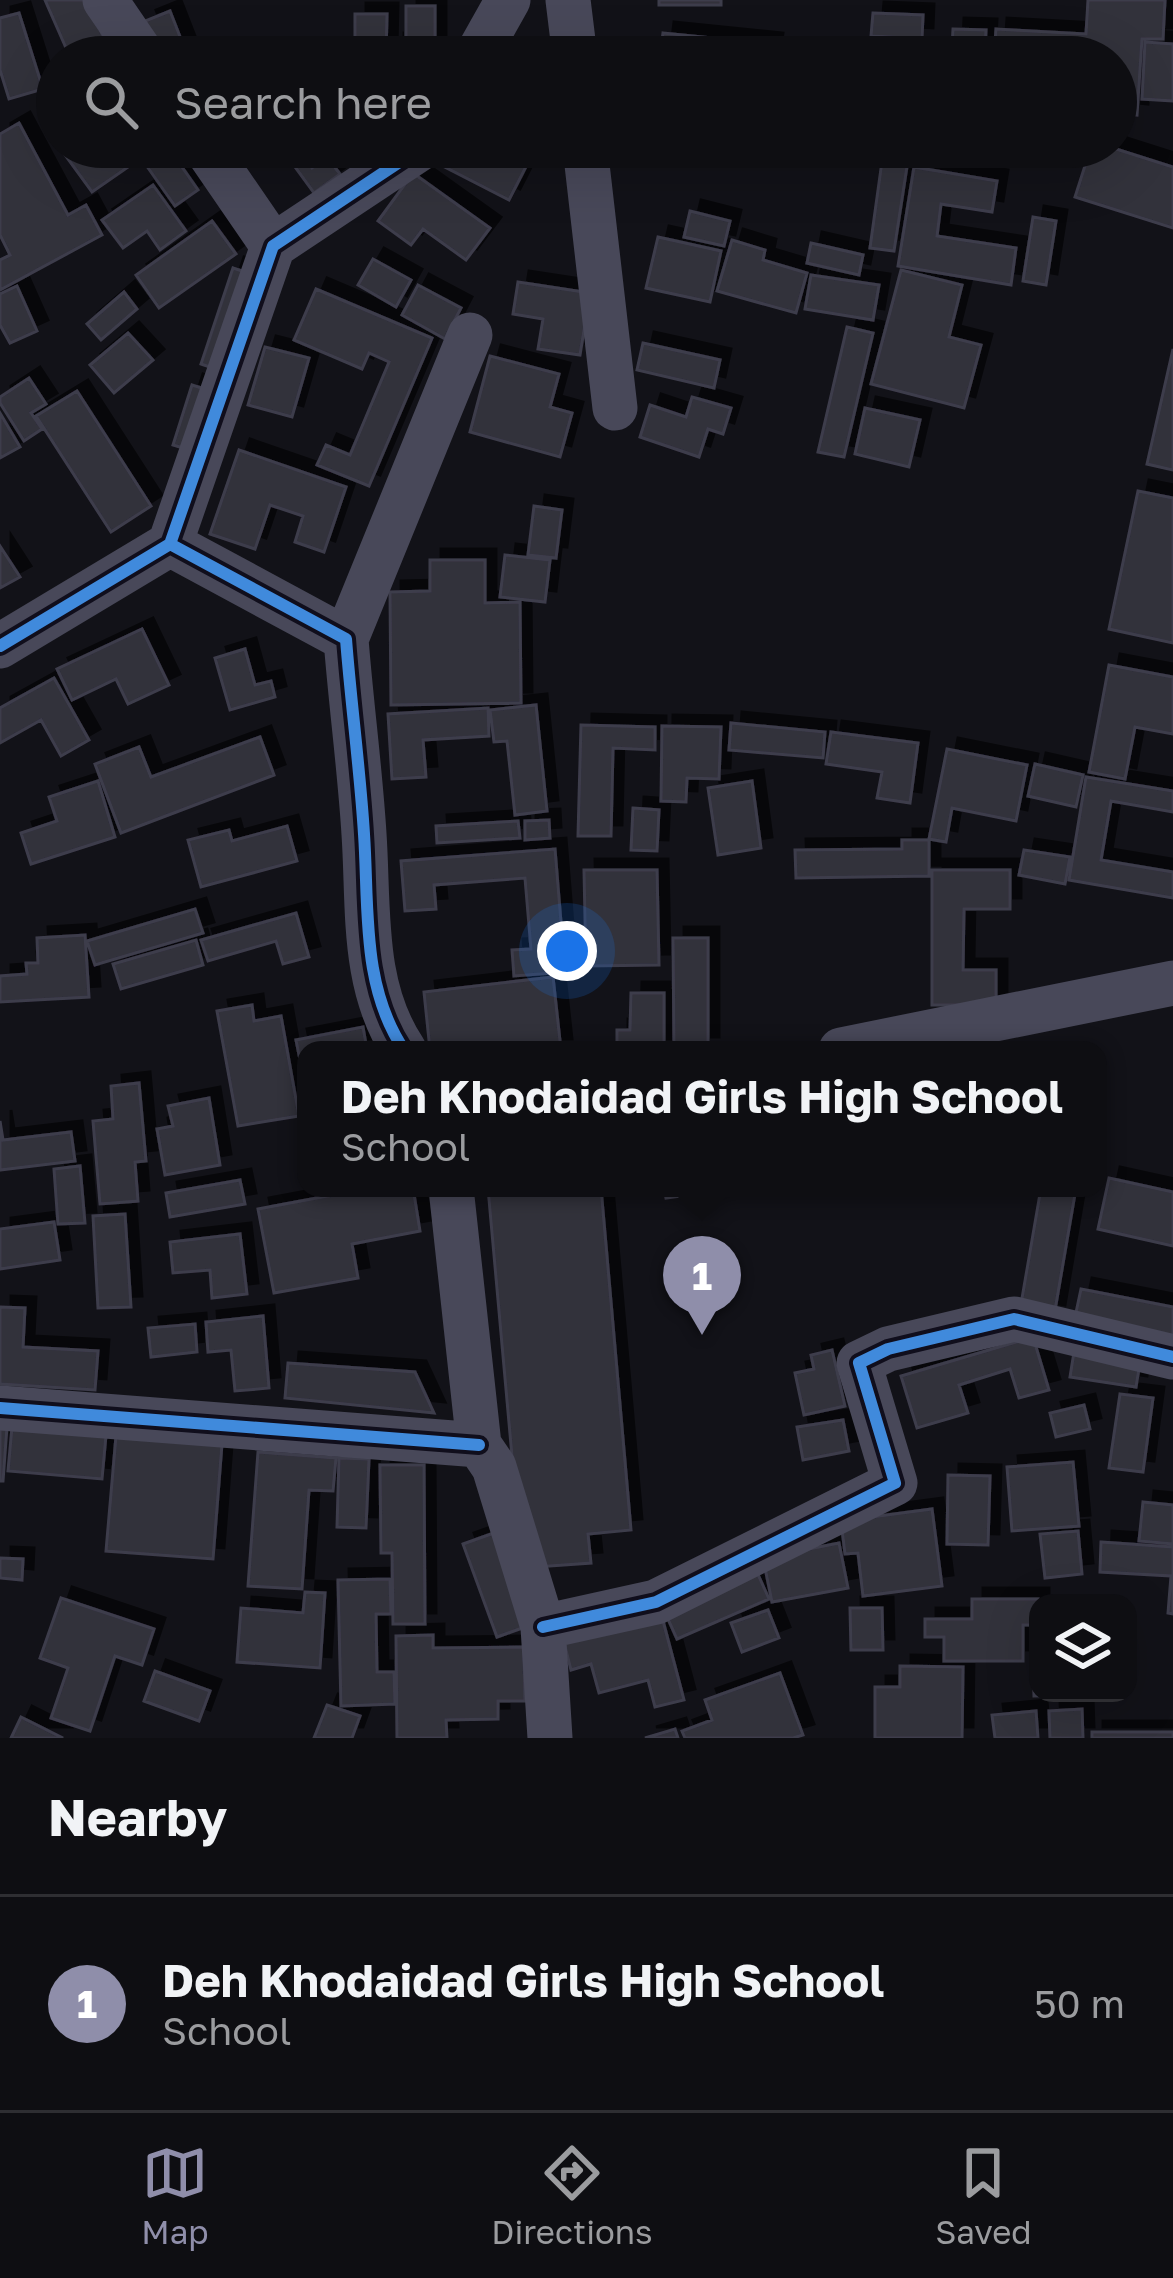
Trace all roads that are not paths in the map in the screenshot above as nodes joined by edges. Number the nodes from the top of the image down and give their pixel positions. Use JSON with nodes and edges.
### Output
{"nodes":[{"id":1,"x":105,"y":0,"type":"edge"},
{"id":2,"x":508,"y":0,"type":"edge"},
{"id":3,"x":568,"y":0,"type":"edge"},
{"id":4,"x":129,"y":36,"type":"edge"},
{"id":5,"x":488,"y":36,"type":"edge"},
{"id":6,"x":572,"y":36,"type":"edge"},
{"id":7,"x":219,"y":168,"type":"edge"},
{"id":8,"x":390,"y":168,"type":"edge"},
{"id":9,"x":587,"y":168,"type":"edge"},
{"id":10,"x":273,"y":246,"type":"junction"},
{"id":11,"x":470,"y":335,"type":"dead end"},
{"id":12,"x":615,"y":408,"type":"dead end"},
{"id":13,"x":170,"y":544,"type":"junction"},
{"id":14,"x":346,"y":639,"type":"junction"},
{"id":15,"x":0,"y":646,"type":"edge"},
{"id":16,"x":1173,"y":983,"type":"edge"},
{"id":17,"x":398,"y":1041,"type":"edge"},
{"id":18,"x":886,"y":1041,"type":"edge"},
{"id":19,"x":453,"y":1197,"type":"edge"},
{"id":20,"x":1173,"y":1357,"type":"edge"},
{"id":21,"x":0,"y":1408,"type":"edge"},
{"id":22,"x":478,"y":1445,"type":"junction"},
{"id":23,"x":543,"y":1627,"type":"junction"},
{"id":24,"x":550,"y":1738,"type":"edge"}],
"edges":[{"from":1,"to":4,"type":"street"},
{"from":2,"to":5,"type":"street"},
{"from":3,"to":6,"type":"street"},
{"from":7,"to":10,"type":"street"},
{"from":8,"to":10,"type":"street"},
{"from":9,"to":12,"type":"street"},
{"from":10,"to":13,"type":"street"},
{"from":11,"to":14,"type":"street"},
{"from":13,"to":14,"type":"street"},
{"from":13,"to":15,"type":"street"},
{"from":14,"to":17,"type":"street"},
{"from":16,"to":18,"type":"street"},
{"from":19,"to":22,"type":"street"},
{"from":20,"to":23,"type":"street"},
{"from":21,"to":22,"type":"street"},
{"from":22,"to":23,"type":"street"},
{"from":23,"to":24,"type":"street"}]}
